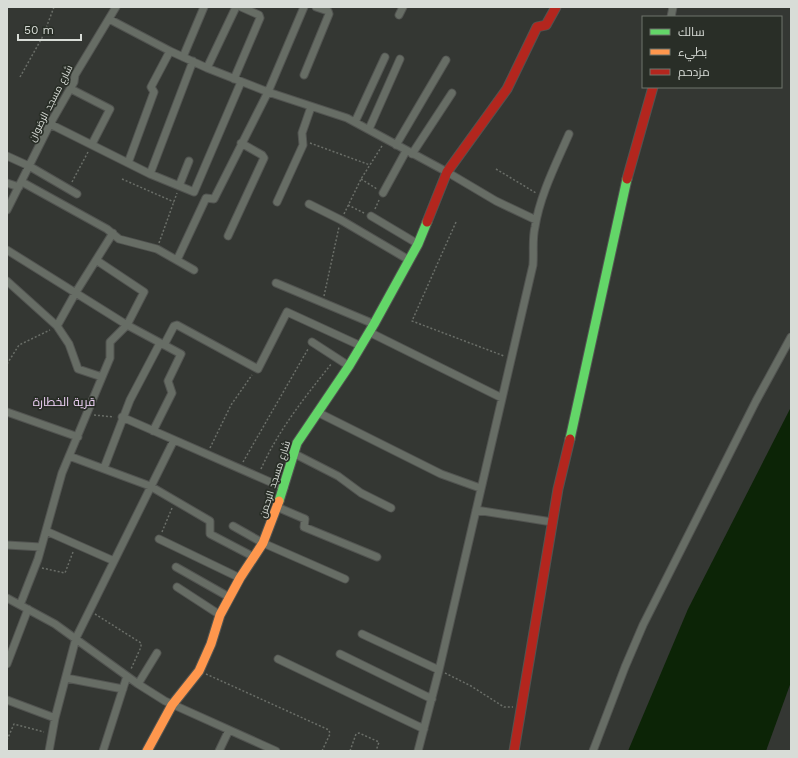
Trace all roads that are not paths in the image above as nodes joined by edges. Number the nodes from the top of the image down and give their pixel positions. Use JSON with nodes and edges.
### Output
{"nodes":[{"id":1,"x":116,"y":7,"type":"edge"},
{"id":2,"x":204,"y":7,"type":"edge"},
{"id":3,"x":236,"y":7,"type":"edge"},
{"id":4,"x":241,"y":7,"type":"edge"},
{"id":5,"x":304,"y":7,"type":"edge"},
{"id":6,"x":316,"y":7,"type":"edge"},
{"id":7,"x":403,"y":7,"type":"edge"},
{"id":8,"x":553,"y":8,"type":"edge"},
{"id":9,"x":399,"y":15,"type":"dead end"},
{"id":10,"x":109,"y":18,"type":"junction"},
{"id":11,"x":170,"y":51,"type":"junction"},
{"id":12,"x":182,"y":57,"type":"junction"},
{"id":13,"x":385,"y":57,"type":"dead end"},
{"id":14,"x":400,"y":59,"type":"dead end"},
{"id":15,"x":446,"y":60,"type":"dead end"},
{"id":16,"x":193,"y":61,"type":"junction"},
{"id":17,"x":207,"y":68,"type":"junction"},
{"id":18,"x":304,"y":75,"type":"dead end"},
{"id":19,"x":238,"y":80,"type":"junction"},
{"id":20,"x":652,"y":88,"type":"edge"},
{"id":21,"x":71,"y":89,"type":"junction"},
{"id":22,"x":268,"y":92,"type":"junction"},
{"id":23,"x":452,"y":93,"type":"dead end"},
{"id":24,"x":311,"y":107,"type":"junction"},
{"id":25,"x":356,"y":122,"type":"junction"},
{"id":26,"x":50,"y":124,"type":"junction"},
{"id":27,"x":369,"y":129,"type":"junction"},
{"id":28,"x":568,"y":134,"type":"dead end"},
{"id":29,"x":241,"y":143,"type":"junction"},
{"id":30,"x":92,"y":144,"type":"junction"},
{"id":31,"x":396,"y":145,"type":"junction"},
{"id":32,"x":409,"y":153,"type":"junction"},
{"id":33,"x":7,"y":156,"type":"edge"},
{"id":34,"x":189,"y":161,"type":"dead end"},
{"id":35,"x":128,"y":163,"type":"junction"},
{"id":36,"x":29,"y":166,"type":"junction"},
{"id":37,"x":447,"y":172,"type":"junction"},
{"id":38,"x":150,"y":174,"type":"junction"},
{"id":39,"x":7,"y":183,"type":"edge"},
{"id":40,"x":20,"y":185,"type":"junction"},
{"id":41,"x":179,"y":186,"type":"junction"},
{"id":42,"x":194,"y":192,"type":"junction"},
{"id":43,"x":383,"y":192,"type":"road end"},
{"id":44,"x":77,"y":194,"type":"dead end"},
{"id":45,"x":206,"y":198,"type":"junction"},
{"id":46,"x":277,"y":202,"type":"dead end"},
{"id":47,"x":309,"y":204,"type":"dead end"},
{"id":48,"x":7,"y":210,"type":"edge"},
{"id":49,"x":371,"y":216,"type":"road end"},
{"id":50,"x":536,"y":220,"type":"junction"},
{"id":51,"x":113,"y":233,"type":"junction"},
{"id":52,"x":228,"y":236,"type":"dead end"},
{"id":53,"x":418,"y":244,"type":"junction"},
{"id":54,"x":7,"y":250,"type":"edge"},
{"id":55,"x":96,"y":260,"type":"junction"},
{"id":56,"x":177,"y":260,"type":"junction"},
{"id":57,"x":409,"y":260,"type":"junction"},
{"id":58,"x":194,"y":270,"type":"dead end"},
{"id":59,"x":7,"y":281,"type":"edge"},
{"id":60,"x":276,"y":283,"type":"dead end"},
{"id":61,"x":76,"y":292,"type":"junction"},
{"id":62,"x":127,"y":325,"type":"junction"},
{"id":63,"x":57,"y":326,"type":"junction"},
{"id":64,"x":372,"y":328,"type":"junction"},
{"id":65,"x":791,"y":337,"type":"edge"},
{"id":66,"x":312,"y":342,"type":"road end"},
{"id":67,"x":162,"y":344,"type":"junction"},
{"id":68,"x":361,"y":346,"type":"junction"},
{"id":69,"x":349,"y":366,"type":"junction"},
{"id":70,"x":102,"y":377,"type":"junction"},
{"id":71,"x":502,"y":398,"type":"junction"},
{"id":72,"x":7,"y":412,"type":"edge"},
{"id":73,"x":317,"y":412,"type":"junction"},
{"id":74,"x":122,"y":417,"type":"junction"},
{"id":75,"x":153,"y":431,"type":"junction"},
{"id":76,"x":78,"y":437,"type":"junction"},
{"id":77,"x":174,"y":440,"type":"junction"},
{"id":78,"x":293,"y":453,"type":"junction"},
{"id":79,"x":69,"y":456,"type":"junction"},
{"id":80,"x":104,"y":468,"type":"junction"},
{"id":81,"x":150,"y":486,"type":"junction"},
{"id":82,"x":284,"y":488,"type":"junction"},
{"id":83,"x":480,"y":488,"type":"junction"},
{"id":84,"x":277,"y":507,"type":"junction"},
{"id":85,"x":391,"y":508,"type":"dead end"},
{"id":86,"x":476,"y":510,"type":"junction"},
{"id":87,"x":552,"y":522,"type":"junction"},
{"id":88,"x":233,"y":526,"type":"dead end"},
{"id":89,"x":46,"y":531,"type":"junction"},
{"id":90,"x":159,"y":539,"type":"road end"},
{"id":91,"x":263,"y":543,"type":"junction"},
{"id":92,"x":7,"y":545,"type":"edge"},
{"id":93,"x":41,"y":547,"type":"junction"},
{"id":94,"x":254,"y":557,"type":"junction"},
{"id":95,"x":377,"y":557,"type":"dead end"},
{"id":96,"x":114,"y":561,"type":"junction"},
{"id":97,"x":176,"y":567,"type":"dead end"},
{"id":98,"x":240,"y":578,"type":"junction"},
{"id":99,"x":345,"y":580,"type":"dead end"},
{"id":100,"x":177,"y":588,"type":"dead end"},
{"id":101,"x":229,"y":597,"type":"junction"},
{"id":102,"x":7,"y":598,"type":"edge"},
{"id":103,"x":20,"y":604,"type":"junction"},
{"id":104,"x":28,"y":609,"type":"junction"},
{"id":105,"x":220,"y":615,"type":"junction"},
{"id":106,"x":362,"y":634,"type":"dead end"},
{"id":107,"x":76,"y":638,"type":"junction"},
{"id":108,"x":157,"y":653,"type":"dead end"},
{"id":109,"x":340,"y":654,"type":"dead end"},
{"id":110,"x":278,"y":660,"type":"dead end"},
{"id":111,"x":7,"y":664,"type":"edge"},
{"id":112,"x":439,"y":670,"type":"junction"},
{"id":113,"x":128,"y":676,"type":"junction"},
{"id":114,"x":66,"y":678,"type":"junction"},
{"id":115,"x":138,"y":684,"type":"junction"},
{"id":116,"x":123,"y":689,"type":"junction"},
{"id":117,"x":432,"y":699,"type":"junction"},
{"id":118,"x":7,"y":700,"type":"edge"},
{"id":119,"x":172,"y":705,"type":"junction"},
{"id":120,"x":55,"y":718,"type":"junction"},
{"id":121,"x":424,"y":729,"type":"junction"},
{"id":122,"x":229,"y":730,"type":"junction"},
{"id":123,"x":49,"y":751,"type":"edge"},
{"id":124,"x":103,"y":751,"type":"edge"},
{"id":125,"x":147,"y":751,"type":"edge"},
{"id":126,"x":219,"y":751,"type":"edge"},
{"id":127,"x":276,"y":751,"type":"edge"},
{"id":128,"x":418,"y":751,"type":"edge"},
{"id":129,"x":514,"y":751,"type":"edge"},
{"id":130,"x":593,"y":751,"type":"edge"}],
"edges":[{"from":1,"to":10,"type":"street","name":"شارع مسجد الرضوان"},
{"from":2,"to":12,"type":"street"},
{"from":3,"to":17,"type":"street"},
{"from":4,"to":19,"type":"street"},
{"from":5,"to":22,"type":"street"},
{"from":6,"to":18,"type":"street"},
{"from":7,"to":9,"type":"street"},
{"from":8,"to":37,"type":"street","name":"شارع مسجد الرحمن"},
{"from":10,"to":11,"type":"street"},
{"from":10,"to":21,"type":"street","name":"شارع مسجد الرضوان"},
{"from":11,"to":12,"type":"street"},
{"from":11,"to":35,"type":"street"},
{"from":12,"to":16,"type":"street"},
{"from":13,"to":25,"type":"street"},
{"from":14,"to":27,"type":"street"},
{"from":15,"to":31,"type":"street"},
{"from":16,"to":17,"type":"street"},
{"from":16,"to":38,"type":"street"},
{"from":17,"to":19,"type":"street"},
{"from":19,"to":22,"type":"street"},
{"from":19,"to":42,"type":"street"},
{"from":20,"to":87,"type":"street"},
{"from":21,"to":26,"type":"street","name":"شارع مسجد الرضوان"},
{"from":21,"to":30,"type":"street"},
{"from":22,"to":24,"type":"street"},
{"from":22,"to":29,"type":"street"},
{"from":23,"to":32,"type":"street"},
{"from":24,"to":25,"type":"street"},
{"from":24,"to":46,"type":"street"},
{"from":25,"to":27,"type":"street"},
{"from":26,"to":30,"type":"street"},
{"from":26,"to":36,"type":"street","name":"شارع مسجد الرضوان"},
{"from":27,"to":31,"type":"street"},
{"from":28,"to":50,"type":"street"},
{"from":29,"to":45,"type":"street"},
{"from":29,"to":52,"type":"street"},
{"from":30,"to":35,"type":"street"},
{"from":31,"to":32,"type":"street"},
{"from":32,"to":37,"type":"street"},
{"from":32,"to":43,"type":"street"},
{"from":33,"to":36,"type":"street"},
{"from":34,"to":41,"type":"street"},
{"from":35,"to":38,"type":"street"},
{"from":36,"to":40,"type":"street","name":"شارع مسجد الرضوان"},
{"from":36,"to":44,"type":"street"},
{"from":37,"to":50,"type":"street"},
{"from":37,"to":53,"type":"street","name":"شارع مسجد الرحمن"},
{"from":38,"to":41,"type":"street"},
{"from":39,"to":40,"type":"street"},
{"from":40,"to":48,"type":"street","name":"شارع مسجد الرضوان"},
{"from":40,"to":51,"type":"street"},
{"from":41,"to":42,"type":"street"},
{"from":42,"to":45,"type":"street"},
{"from":45,"to":56,"type":"street"},
{"from":47,"to":57,"type":"street"},
{"from":49,"to":53,"type":"street"},
{"from":50,"to":71,"type":"street"},
{"from":51,"to":55,"type":"street"},
{"from":51,"to":56,"type":"street"},
{"from":53,"to":57,"type":"street","name":"شارع مسجد الرحمن"},
{"from":54,"to":61,"type":"street"},
{"from":55,"to":61,"type":"street"},
{"from":55,"to":62,"type":"street"},
{"from":56,"to":58,"type":"street"},
{"from":57,"to":64,"type":"street","name":"شارع مسجد الرحمن"},
{"from":59,"to":63,"type":"street"},
{"from":60,"to":64,"type":"street"},
{"from":61,"to":62,"type":"street"},
{"from":61,"to":63,"type":"street"},
{"from":62,"to":67,"type":"street"},
{"from":62,"to":70,"type":"street"},
{"from":63,"to":70,"type":"street"},
{"from":64,"to":68,"type":"street","name":"شارع مسجد الرحمن"},
{"from":64,"to":71,"type":"street"},
{"from":65,"to":130,"type":"street"},
{"from":66,"to":69,"type":"street"},
{"from":67,"to":68,"type":"street"},
{"from":67,"to":74,"type":"street"},
{"from":67,"to":75,"type":"street"},
{"from":68,"to":69,"type":"street","name":"شارع مسجد الرحمن"},
{"from":69,"to":73,"type":"street","name":"شارع مسجد الرحمن"},
{"from":70,"to":76,"type":"street"},
{"from":71,"to":83,"type":"street"},
{"from":72,"to":76,"type":"street"},
{"from":73,"to":78,"type":"street","name":"شارع مسجد الرحمن"},
{"from":73,"to":83,"type":"street"},
{"from":74,"to":75,"type":"street"},
{"from":74,"to":80,"type":"street"},
{"from":75,"to":77,"type":"street"},
{"from":76,"to":79,"type":"street"},
{"from":77,"to":81,"type":"street"},
{"from":77,"to":82,"type":"street"},
{"from":78,"to":82,"type":"street","name":"شارع مسجد الرحمن"},
{"from":78,"to":85,"type":"street"},
{"from":79,"to":80,"type":"street"},
{"from":79,"to":89,"type":"street"},
{"from":80,"to":81,"type":"street"},
{"from":81,"to":94,"type":"street"},
{"from":81,"to":96,"type":"street"},
{"from":82,"to":84,"type":"street","name":"شارع مسجد الرحمن"},
{"from":83,"to":86,"type":"street"},
{"from":84,"to":91,"type":"street","name":"شارع مسجد الرحمن"},
{"from":84,"to":95,"type":"street"},
{"from":86,"to":87,"type":"street"},
{"from":86,"to":112,"type":"street"},
{"from":87,"to":129,"type":"street"},
{"from":88,"to":91,"type":"street"},
{"from":89,"to":93,"type":"street"},
{"from":89,"to":96,"type":"street"},
{"from":90,"to":98,"type":"street"},
{"from":91,"to":94,"type":"street","name":"شارع مسجد الرحمن"},
{"from":91,"to":99,"type":"street"},
{"from":92,"to":93,"type":"street"},
{"from":93,"to":103,"type":"street"},
{"from":94,"to":98,"type":"street","name":"شارع مسجد الرحمن"},
{"from":96,"to":107,"type":"street"},
{"from":97,"to":101,"type":"street"},
{"from":98,"to":101,"type":"street","name":"شارع مسجد الرحمن"},
{"from":100,"to":105,"type":"street"},
{"from":101,"to":105,"type":"street","name":"شارع مسجد الرحمن"},
{"from":102,"to":103,"type":"street"},
{"from":103,"to":104,"type":"street"},
{"from":104,"to":107,"type":"street"},
{"from":104,"to":111,"type":"street"},
{"from":105,"to":119,"type":"street","name":"شارع مسجد الرحمن"},
{"from":106,"to":112,"type":"street"},
{"from":107,"to":113,"type":"street"},
{"from":107,"to":114,"type":"street"},
{"from":108,"to":115,"type":"street"},
{"from":109,"to":117,"type":"street"},
{"from":110,"to":121,"type":"street"},
{"from":112,"to":117,"type":"street"},
{"from":113,"to":115,"type":"street"},
{"from":113,"to":116,"type":"street"},
{"from":114,"to":116,"type":"street"},
{"from":114,"to":120,"type":"street"},
{"from":115,"to":119,"type":"street"},
{"from":116,"to":124,"type":"street"},
{"from":117,"to":121,"type":"street"},
{"from":118,"to":120,"type":"street"},
{"from":119,"to":122,"type":"street"},
{"from":119,"to":125,"type":"street","name":"شارع مسجد الرحمن"},
{"from":120,"to":123,"type":"street"},
{"from":121,"to":128,"type":"street"},
{"from":122,"to":126,"type":"street"},
{"from":122,"to":127,"type":"street"}]}
